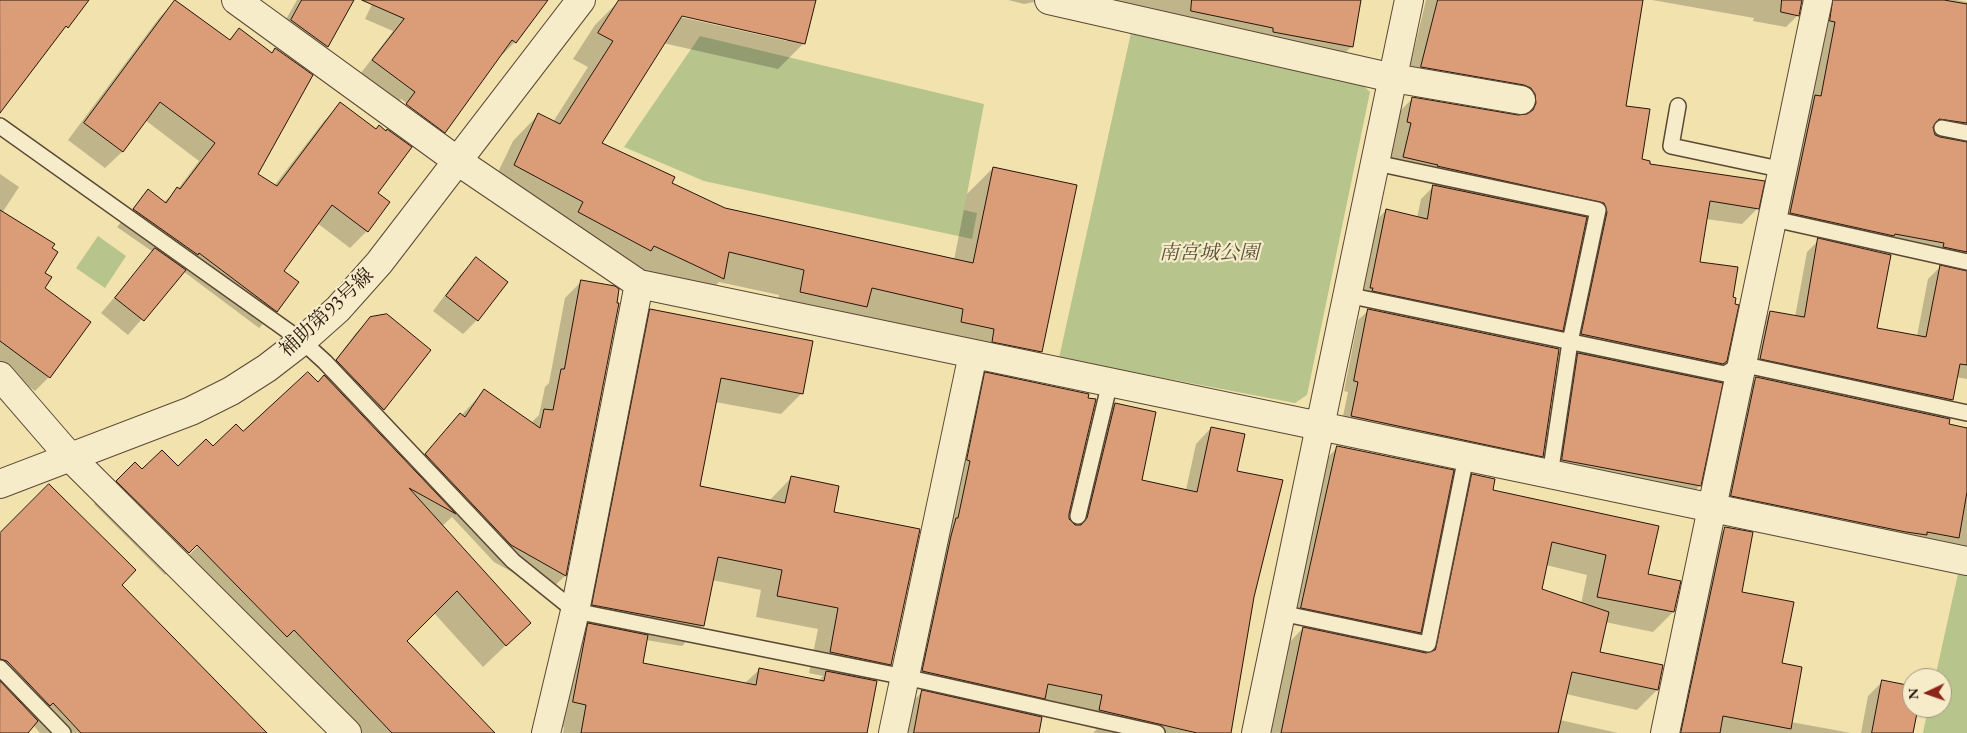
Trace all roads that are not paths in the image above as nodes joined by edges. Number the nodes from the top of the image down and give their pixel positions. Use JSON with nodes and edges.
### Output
{"nodes":[{"id":1,"x":581,"y":0,"type":"edge"},
{"id":2,"x":1049,"y":0,"type":"edge"},
{"id":3,"x":1409,"y":0,"type":"edge"},
{"id":4,"x":1818,"y":0,"type":"edge"},
{"id":5,"x":251,"y":5,"type":"edge"},
{"id":6,"x":1393,"y":78,"type":"junction"},
{"id":7,"x":1521,"y":100,"type":"dead end"},
{"id":8,"x":1678,"y":106,"type":"dead end"},
{"id":9,"x":0,"y":126,"type":"edge"},
{"id":10,"x":1942,"y":128,"type":"dead end"},
{"id":11,"x":1967,"y":132,"type":"edge"},
{"id":12,"x":459,"y":162,"type":"junction"},
{"id":13,"x":1376,"y":162,"type":"junction"},
{"id":14,"x":1784,"y":170,"type":"junction"},
{"id":15,"x":1774,"y":219,"type":"junction"},
{"id":16,"x":1967,"y":262,"type":"edge"},
{"id":17,"x":638,"y":284,"type":"junction"},
{"id":18,"x":1347,"y":294,"type":"junction"},
{"id":19,"x":302,"y":341,"type":"junction"},
{"id":20,"x":1570,"y":342,"type":"junction"},
{"id":21,"x":973,"y":354,"type":"junction"},
{"id":22,"x":1741,"y":364,"type":"junction"},
{"id":23,"x":0,"y":376,"type":"edge"},
{"id":24,"x":1110,"y":382,"type":"junction"},
{"id":25,"x":1967,"y":412,"type":"edge"},
{"id":26,"x":1320,"y":426,"type":"junction"},
{"id":27,"x":70,"y":457,"type":"junction"},
{"id":28,"x":1466,"y":457,"type":"junction"},
{"id":29,"x":1550,"y":475,"type":"junction"},
{"id":30,"x":0,"y":484,"type":"edge"},
{"id":31,"x":1712,"y":509,"type":"junction"},
{"id":32,"x":1078,"y":516,"type":"dead end"},
{"id":33,"x":1967,"y":561,"type":"edge"},
{"id":34,"x":575,"y":611,"type":"junction"},
{"id":35,"x":1282,"y":613,"type":"junction"},
{"id":36,"x":0,"y":668,"type":"edge"},
{"id":37,"x":905,"y":677,"type":"junction"},
{"id":38,"x":63,"y":733,"type":"edge"},
{"id":39,"x":347,"y":733,"type":"edge"},
{"id":40,"x":546,"y":733,"type":"edge"},
{"id":41,"x":893,"y":733,"type":"edge"},
{"id":42,"x":1157,"y":733,"type":"edge"},
{"id":43,"x":1256,"y":733,"type":"edge"},
{"id":44,"x":1665,"y":733,"type":"edge"}],
"edges":[{"from":1,"to":12,"type":"street","name":"補助第93号線"},
{"from":2,"to":6,"type":"street"},
{"from":3,"to":6,"type":"street"},
{"from":4,"to":14,"type":"street"},
{"from":5,"to":12,"type":"street"},
{"from":6,"to":7,"type":"street"},
{"from":6,"to":13,"type":"street"},
{"from":8,"to":14,"type":"lane"},
{"from":9,"to":19,"type":"lane"},
{"from":10,"to":11,"type":"lane"},
{"from":12,"to":17,"type":"street"},
{"from":12,"to":19,"type":"street","name":"補助第93号線"},
{"from":13,"to":18,"type":"street"},
{"from":13,"to":20,"type":"lane"},
{"from":14,"to":15,"type":"street"},
{"from":15,"to":16,"type":"lane"},
{"from":15,"to":22,"type":"street"},
{"from":17,"to":21,"type":"street"},
{"from":17,"to":34,"type":"street"},
{"from":18,"to":20,"type":"lane"},
{"from":18,"to":26,"type":"street"},
{"from":19,"to":27,"type":"street","name":"補助第93号線"},
{"from":19,"to":34,"type":"lane"},
{"from":20,"to":22,"type":"lane"},
{"from":20,"to":29,"type":"lane"},
{"from":21,"to":24,"type":"street"},
{"from":21,"to":37,"type":"street"},
{"from":22,"to":25,"type":"lane"},
{"from":22,"to":31,"type":"street"},
{"from":23,"to":27,"type":"street"},
{"from":24,"to":26,"type":"street"},
{"from":24,"to":32,"type":"lane"},
{"from":26,"to":28,"type":"street"},
{"from":26,"to":35,"type":"street"},
{"from":27,"to":30,"type":"street","name":"補助第93号線"},
{"from":27,"to":39,"type":"street"},
{"from":28,"to":29,"type":"street"},
{"from":28,"to":35,"type":"lane"},
{"from":29,"to":31,"type":"street"},
{"from":31,"to":33,"type":"street"},
{"from":31,"to":44,"type":"street"},
{"from":34,"to":37,"type":"lane"},
{"from":34,"to":40,"type":"street"},
{"from":35,"to":43,"type":"street"},
{"from":36,"to":38,"type":"lane"},
{"from":37,"to":41,"type":"street"},
{"from":37,"to":42,"type":"lane"}]}
